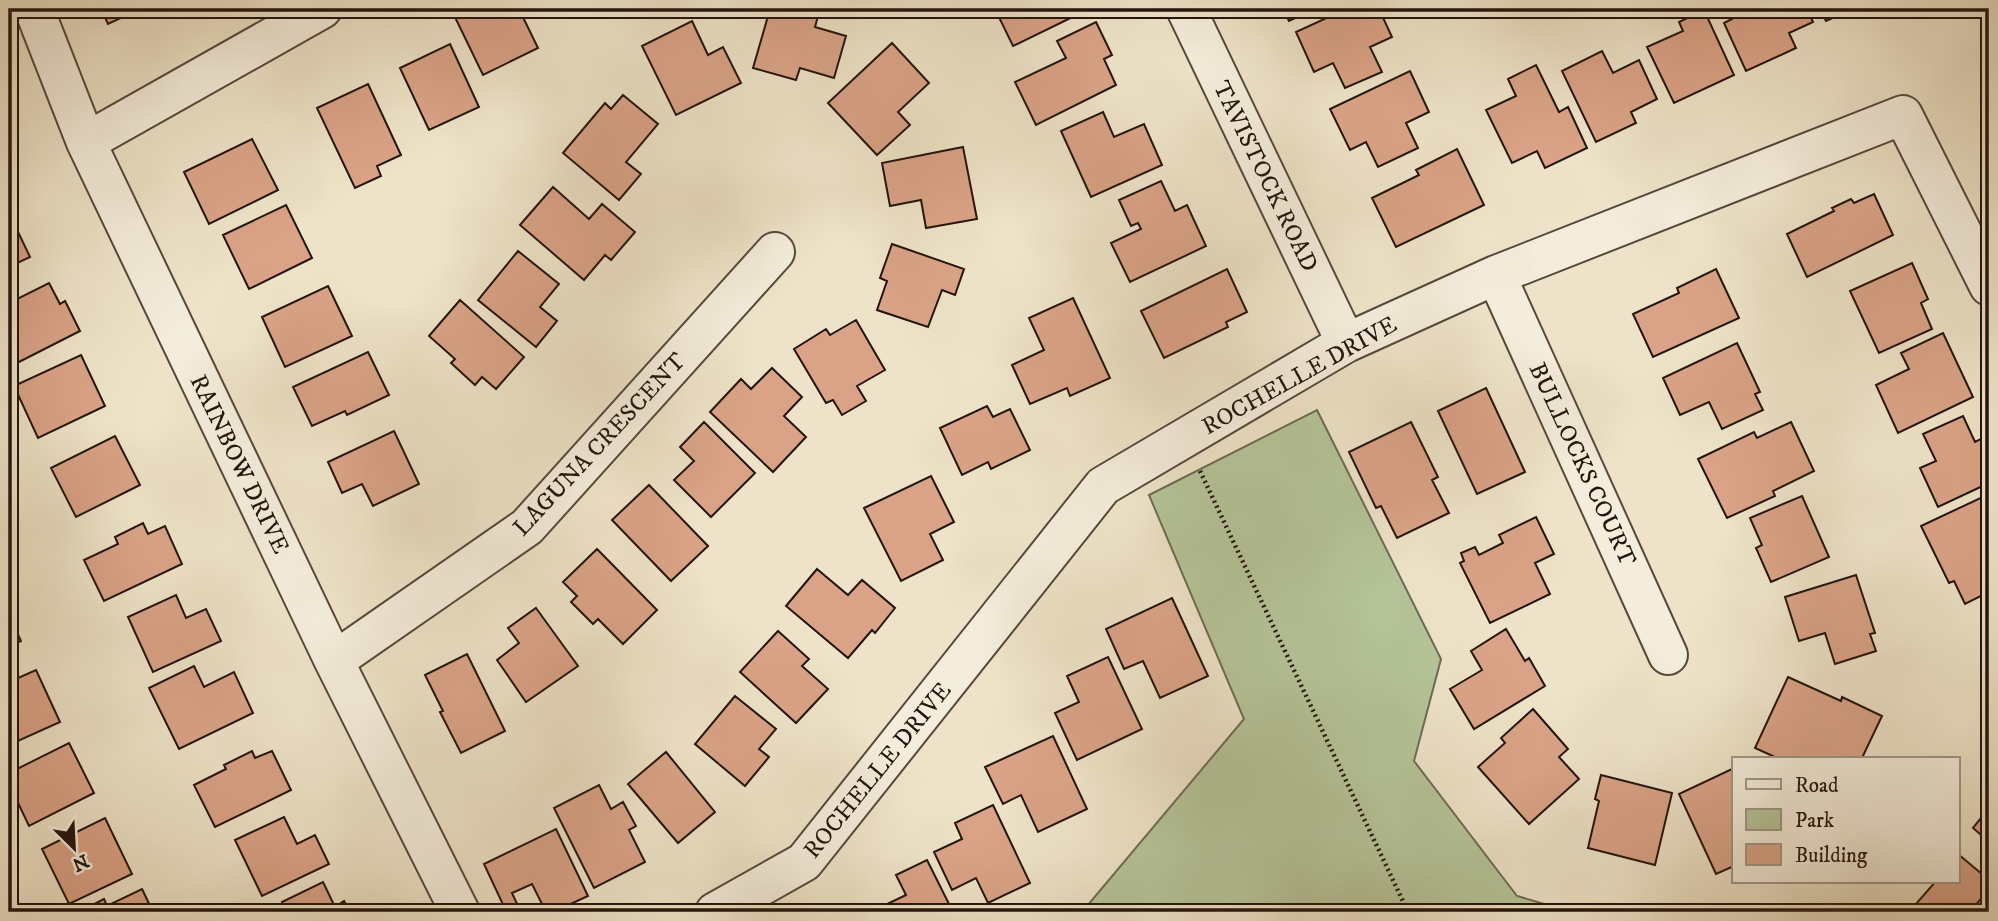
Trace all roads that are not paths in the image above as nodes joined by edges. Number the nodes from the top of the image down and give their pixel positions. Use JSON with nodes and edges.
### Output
{"nodes":[{"id":1,"x":34,"y":9,"type":"edge"},
{"id":2,"x":322,"y":9,"type":"edge"},
{"id":3,"x":1186,"y":9,"type":"edge"},
{"id":4,"x":86,"y":142,"type":"junction"},
{"id":5,"x":775,"y":253,"type":"dead end"},
{"id":6,"x":1496,"y":275,"type":"junction"},
{"id":7,"x":1989,"y":286,"type":"edge"},
{"id":8,"x":1346,"y":343,"type":"junction"},
{"id":9,"x":1668,"y":655,"type":"dead end"},
{"id":10,"x":334,"y":661,"type":"junction"},
{"id":11,"x":460,"y":912,"type":"edge"},
{"id":12,"x":715,"y":912,"type":"edge"}],
"edges":[{"from":1,"to":4,"type":"street","name":"RAINBOW DRIVE"},
{"from":2,"to":4,"type":"street"},
{"from":3,"to":8,"type":"street","name":"TAVISTOCK ROAD"},
{"from":4,"to":10,"type":"street","name":"RAINBOW DRIVE"},
{"from":5,"to":10,"type":"street","name":"LAGUNA CRESCENT"},
{"from":6,"to":7,"type":"street","name":"ROCHELLE DRIVE"},
{"from":6,"to":8,"type":"street","name":"ROCHELLE DRIVE"},
{"from":6,"to":9,"type":"street","name":"BULLOCKS COURT"},
{"from":8,"to":12,"type":"street","name":"ROCHELLE DRIVE"},
{"from":10,"to":11,"type":"street","name":"RAINBOW DRIVE"}]}
